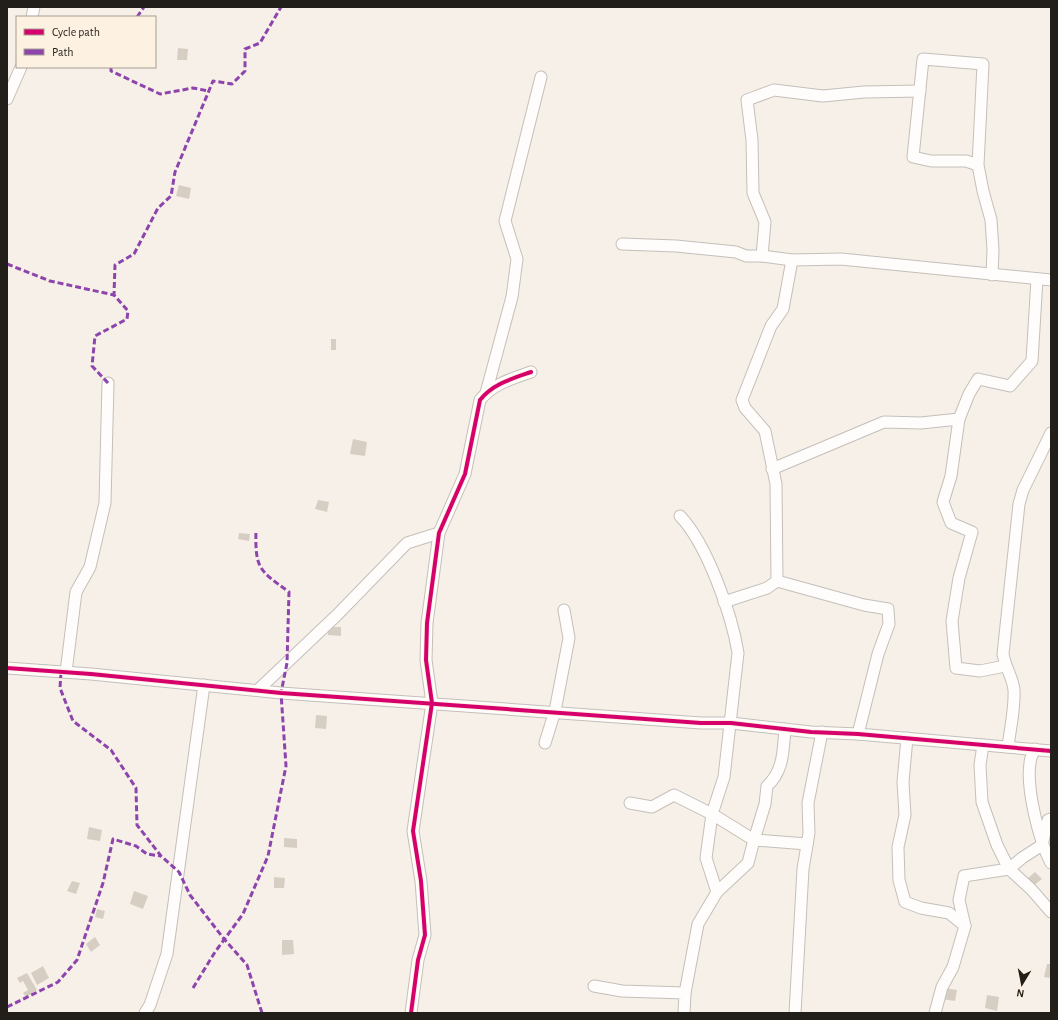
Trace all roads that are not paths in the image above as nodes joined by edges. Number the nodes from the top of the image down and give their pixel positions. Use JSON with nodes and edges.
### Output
{"nodes":[{"id":1,"x":21,"y":68,"type":"edge"},
{"id":2,"x":541,"y":77,"type":"dead end"},
{"id":3,"x":920,"y":91,"type":"junction"},
{"id":4,"x":7,"y":99,"type":"edge"},
{"id":5,"x":978,"y":165,"type":"junction"},
{"id":6,"x":622,"y":244,"type":"dead end"},
{"id":7,"x":762,"y":256,"type":"junction"},
{"id":8,"x":792,"y":260,"type":"junction"},
{"id":9,"x":992,"y":275,"type":"junction"},
{"id":10,"x":1037,"y":279,"type":"junction"},
{"id":11,"x":1051,"y":280,"type":"edge"},
{"id":12,"x":531,"y":372,"type":"dead end"},
{"id":13,"x":108,"y":383,"type":"dead end"},
{"id":14,"x":486,"y":393,"type":"junction"},
{"id":15,"x":959,"y":419,"type":"junction"},
{"id":16,"x":1051,"y":433,"type":"edge"},
{"id":17,"x":772,"y":469,"type":"junction"},
{"id":18,"x":680,"y":516,"type":"dead end"},
{"id":19,"x":439,"y":533,"type":"junction"},
{"id":20,"x":777,"y":581,"type":"junction"},
{"id":21,"x":724,"y":602,"type":"junction"},
{"id":22,"x":564,"y":610,"type":"dead end"},
{"id":23,"x":1005,"y":666,"type":"junction"},
{"id":24,"x":7,"y":668,"type":"edge"},
{"id":25,"x":66,"y":672,"type":"junction"},
{"id":26,"x":204,"y":685,"type":"junction"},
{"id":27,"x":258,"y":690,"type":"junction"},
{"id":28,"x":432,"y":703,"type":"junction"},
{"id":29,"x":555,"y":711,"type":"junction"},
{"id":30,"x":731,"y":723,"type":"junction"},
{"id":31,"x":785,"y":729,"type":"junction"},
{"id":32,"x":822,"y":732,"type":"junction"},
{"id":33,"x":858,"y":734,"type":"junction"},
{"id":34,"x":907,"y":738,"type":"junction"},
{"id":35,"x":545,"y":743,"type":"dead end"},
{"id":36,"x":983,"y":745,"type":"junction"},
{"id":37,"x":1008,"y":748,"type":"junction"},
{"id":38,"x":1035,"y":749,"type":"junction"},
{"id":39,"x":1051,"y":751,"type":"edge"},
{"id":40,"x":630,"y":803,"type":"dead end"},
{"id":41,"x":712,"y":814,"type":"junction"},
{"id":42,"x":1051,"y":819,"type":"edge"},
{"id":43,"x":754,"y":840,"type":"junction"},
{"id":44,"x":807,"y":844,"type":"junction"},
{"id":45,"x":1042,"y":846,"type":"junction"},
{"id":46,"x":1051,"y":863,"type":"edge"},
{"id":47,"x":1009,"y":869,"type":"junction"},
{"id":48,"x":717,"y":892,"type":"junction"},
{"id":49,"x":1051,"y":912,"type":"edge"},
{"id":50,"x":965,"y":926,"type":"junction"},
{"id":51,"x":594,"y":986,"type":"dead end"},
{"id":52,"x":685,"y":993,"type":"junction"},
{"id":53,"x":145,"y":1013,"type":"edge"},
{"id":54,"x":411,"y":1013,"type":"edge"},
{"id":55,"x":684,"y":1013,"type":"edge"},
{"id":56,"x":795,"y":1013,"type":"edge"},
{"id":57,"x":935,"y":1013,"type":"edge"}],
"edges":[{"from":1,"to":4,"type":"street"},
{"from":2,"to":14,"type":"street"},
{"from":3,"to":5,"type":"street"},
{"from":3,"to":5,"type":"street"},
{"from":3,"to":7,"type":"street"},
{"from":5,"to":9,"type":"street"},
{"from":6,"to":7,"type":"street"},
{"from":7,"to":8,"type":"street"},
{"from":8,"to":9,"type":"street"},
{"from":8,"to":17,"type":"street"},
{"from":9,"to":10,"type":"street"},
{"from":10,"to":11,"type":"street"},
{"from":10,"to":15,"type":"street"},
{"from":12,"to":14,"type":"street"},
{"from":13,"to":25,"type":"street"},
{"from":14,"to":19,"type":"street"},
{"from":15,"to":17,"type":"street"},
{"from":15,"to":23,"type":"street"},
{"from":16,"to":23,"type":"street"},
{"from":17,"to":20,"type":"street"},
{"from":18,"to":21,"type":"street"},
{"from":19,"to":27,"type":"street"},
{"from":19,"to":28,"type":"street"},
{"from":20,"to":21,"type":"street"},
{"from":20,"to":33,"type":"street"},
{"from":21,"to":30,"type":"street"},
{"from":22,"to":29,"type":"street"},
{"from":23,"to":37,"type":"street"},
{"from":24,"to":25,"type":"street"},
{"from":25,"to":26,"type":"street"},
{"from":26,"to":27,"type":"street"},
{"from":26,"to":53,"type":"street"},
{"from":27,"to":28,"type":"street"},
{"from":28,"to":29,"type":"street"},
{"from":28,"to":54,"type":"street"},
{"from":29,"to":30,"type":"street"},
{"from":29,"to":35,"type":"street"},
{"from":30,"to":31,"type":"street"},
{"from":30,"to":41,"type":"street"},
{"from":31,"to":32,"type":"street"},
{"from":31,"to":43,"type":"street"},
{"from":32,"to":33,"type":"street"},
{"from":32,"to":44,"type":"street"},
{"from":33,"to":34,"type":"street"},
{"from":34,"to":36,"type":"street"},
{"from":34,"to":50,"type":"street"},
{"from":36,"to":37,"type":"street"},
{"from":36,"to":47,"type":"street"},
{"from":37,"to":38,"type":"street"},
{"from":38,"to":39,"type":"street"},
{"from":38,"to":45,"type":"street"},
{"from":40,"to":41,"type":"street"},
{"from":41,"to":43,"type":"street"},
{"from":41,"to":48,"type":"street"},
{"from":42,"to":45,"type":"street"},
{"from":43,"to":44,"type":"street"},
{"from":43,"to":48,"type":"street"},
{"from":44,"to":56,"type":"street"},
{"from":45,"to":46,"type":"street"},
{"from":45,"to":47,"type":"street"},
{"from":47,"to":49,"type":"street"},
{"from":47,"to":50,"type":"street"},
{"from":48,"to":52,"type":"street"},
{"from":50,"to":57,"type":"street"},
{"from":51,"to":52,"type":"street"},
{"from":52,"to":55,"type":"street"}]}
